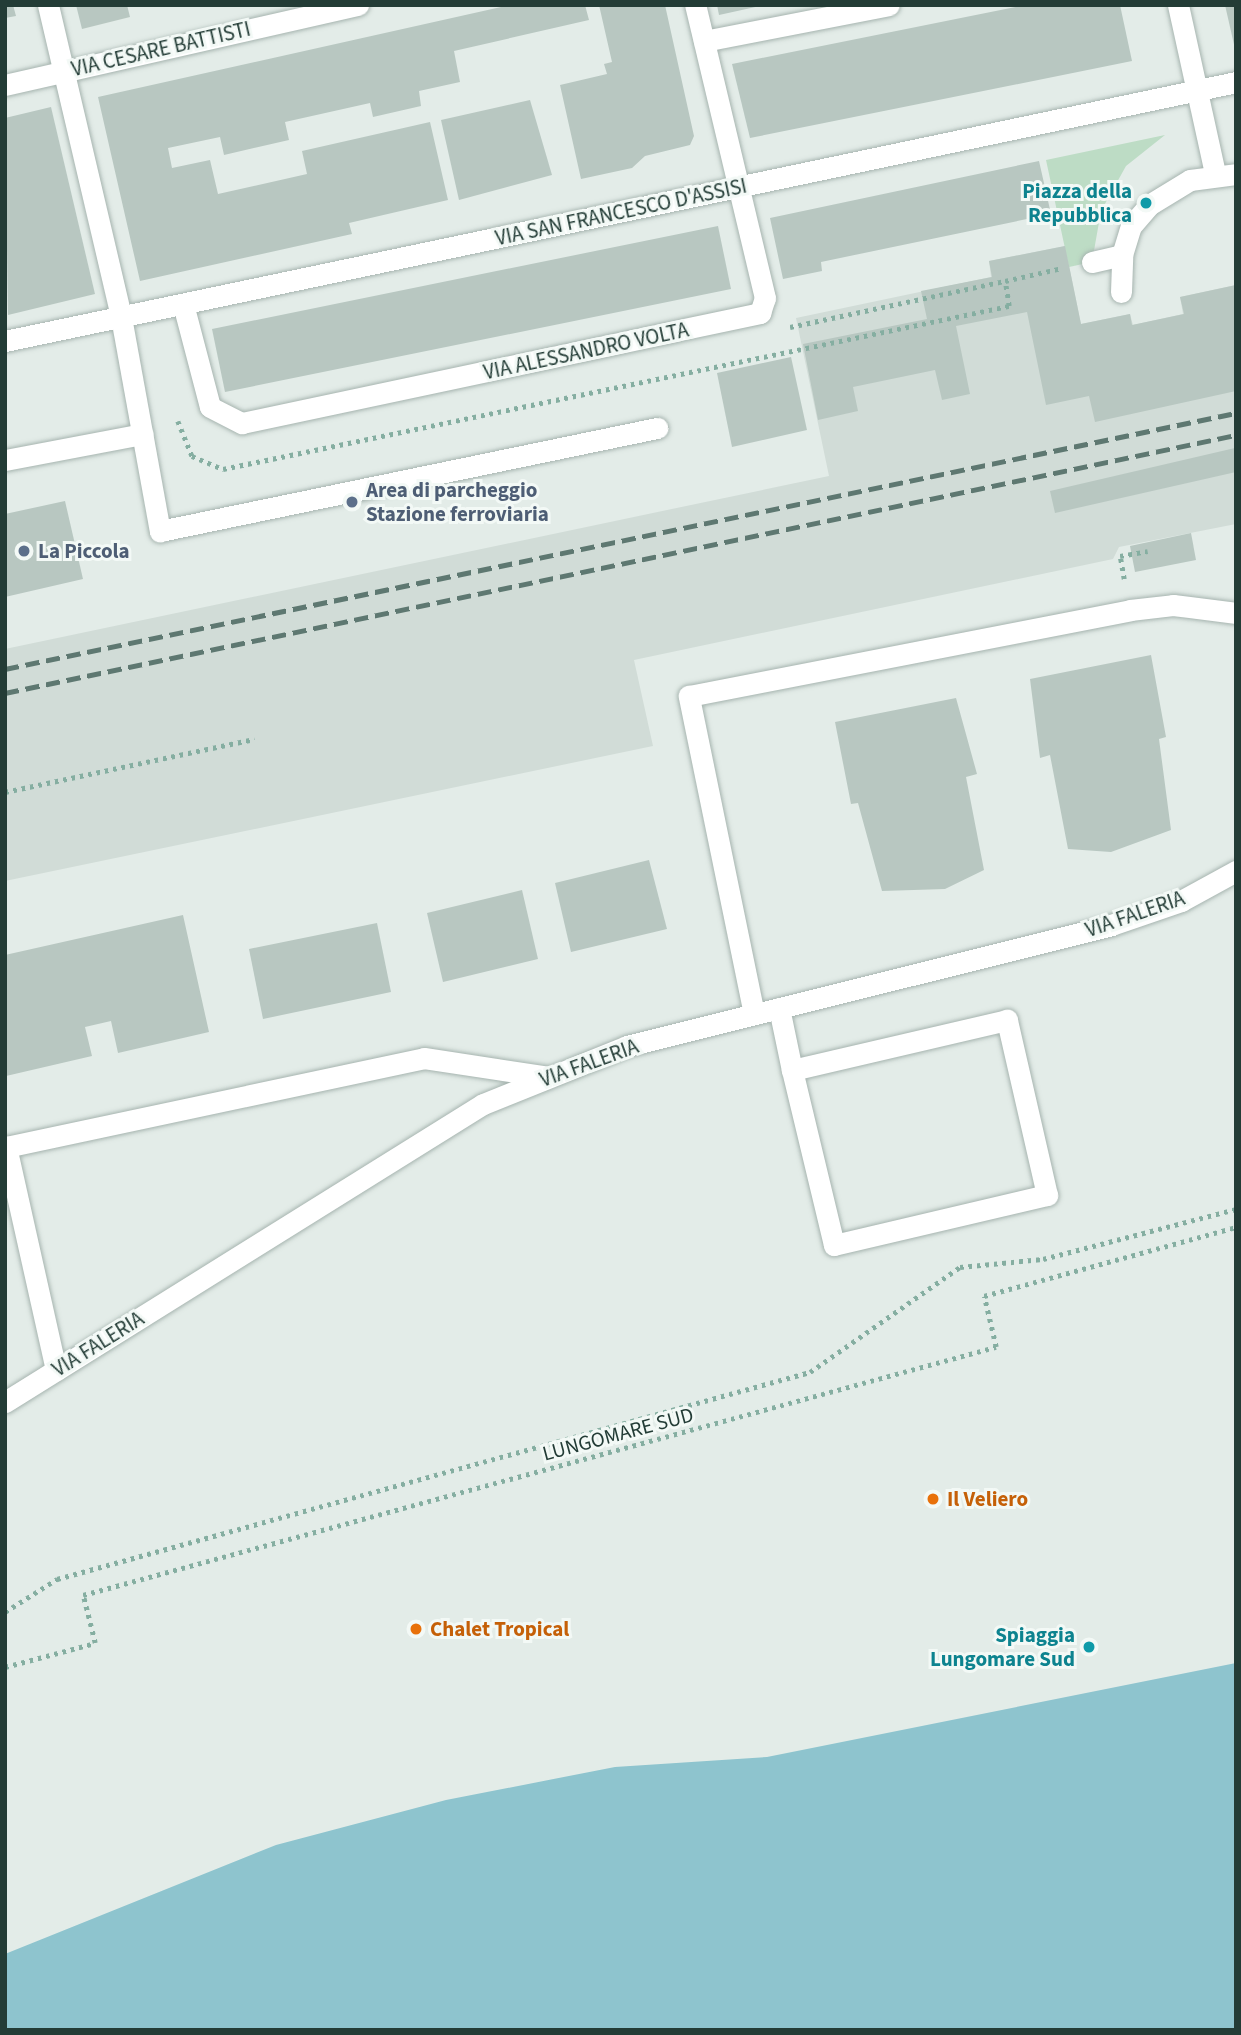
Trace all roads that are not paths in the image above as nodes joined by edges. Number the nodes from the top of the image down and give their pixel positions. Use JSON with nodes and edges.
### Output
{"nodes":[{"id":1,"x":48,"y":5,"type":"edge"},
{"id":2,"x":358,"y":5,"type":"edge"},
{"id":3,"x":695,"y":5,"type":"edge"},
{"id":4,"x":889,"y":5,"type":"edge"},
{"id":5,"x":1178,"y":5,"type":"edge"},
{"id":6,"x":704,"y":41,"type":"junction"},
{"id":7,"x":64,"y":71,"type":"junction"},
{"id":8,"x":1236,"y":82,"type":"edge"},
{"id":9,"x":5,"y":85,"type":"edge"},
{"id":10,"x":1197,"y":90,"type":"junction"},
{"id":11,"x":1225,"y":174,"type":"edge"},
{"id":12,"x":739,"y":187,"type":"junction"},
{"id":13,"x":1122,"y":255,"type":"junction"},
{"id":14,"x":1092,"y":262,"type":"dead end"},
{"id":15,"x":1121,"y":292,"type":"dead end"},
{"id":16,"x":183,"y":304,"type":"junction"},
{"id":17,"x":121,"y":317,"type":"junction"},
{"id":18,"x":5,"y":341,"type":"edge"},
{"id":19,"x":657,"y":428,"type":"dead end"},
{"id":20,"x":143,"y":434,"type":"junction"},
{"id":21,"x":5,"y":460,"type":"edge"},
{"id":22,"x":1236,"y":614,"type":"edge"},
{"id":23,"x":1236,"y":871,"type":"edge"},
{"id":24,"x":779,"y":1008,"type":"junction"},
{"id":25,"x":754,"y":1014,"type":"junction"},
{"id":26,"x":792,"y":1070,"type":"junction"},
{"id":27,"x":549,"y":1077,"type":"junction"},
{"id":28,"x":56,"y":1370,"type":"junction"},
{"id":29,"x":5,"y":1402,"type":"edge"}],
"edges":[{"from":1,"to":7,"type":"street"},
{"from":2,"to":7,"type":"street","name":"VIA CESARE BATTISTI"},
{"from":3,"to":6,"type":"street"},
{"from":4,"to":6,"type":"street"},
{"from":5,"to":10,"type":"street"},
{"from":6,"to":12,"type":"street"},
{"from":7,"to":9,"type":"street","name":"VIA CESARE BATTISTI"},
{"from":7,"to":17,"type":"street"},
{"from":8,"to":10,"type":"street","name":"VIA SAN FRANCESCO D'ASSISI"},
{"from":10,"to":11,"type":"street"},
{"from":10,"to":12,"type":"street","name":"VIA SAN FRANCESCO D'ASSISI"},
{"from":11,"to":13,"type":"street"},
{"from":12,"to":16,"type":"street","name":"VIA SAN FRANCESCO D'ASSISI"},
{"from":12,"to":16,"type":"street","name":"VIA ALESSANDRO VOLTA"},
{"from":13,"to":14,"type":"street"},
{"from":13,"to":15,"type":"street"},
{"from":16,"to":17,"type":"street","name":"VIA SAN FRANCESCO D'ASSISI"},
{"from":17,"to":18,"type":"street","name":"VIA SAN FRANCESCO D'ASSISI"},
{"from":17,"to":20,"type":"street"},
{"from":19,"to":20,"type":"street"},
{"from":20,"to":21,"type":"street"},
{"from":22,"to":25,"type":"street"},
{"from":23,"to":24,"type":"street","name":"VIA FALERIA"},
{"from":24,"to":25,"type":"street","name":"VIA FALERIA"},
{"from":24,"to":26,"type":"street"},
{"from":25,"to":27,"type":"street","name":"VIA FALERIA"},
{"from":26,"to":26,"type":"street"},
{"from":27,"to":28,"type":"street","name":"VIA FALERIA"},
{"from":27,"to":28,"type":"street"},
{"from":28,"to":29,"type":"street","name":"VIA FALERIA"}]}
